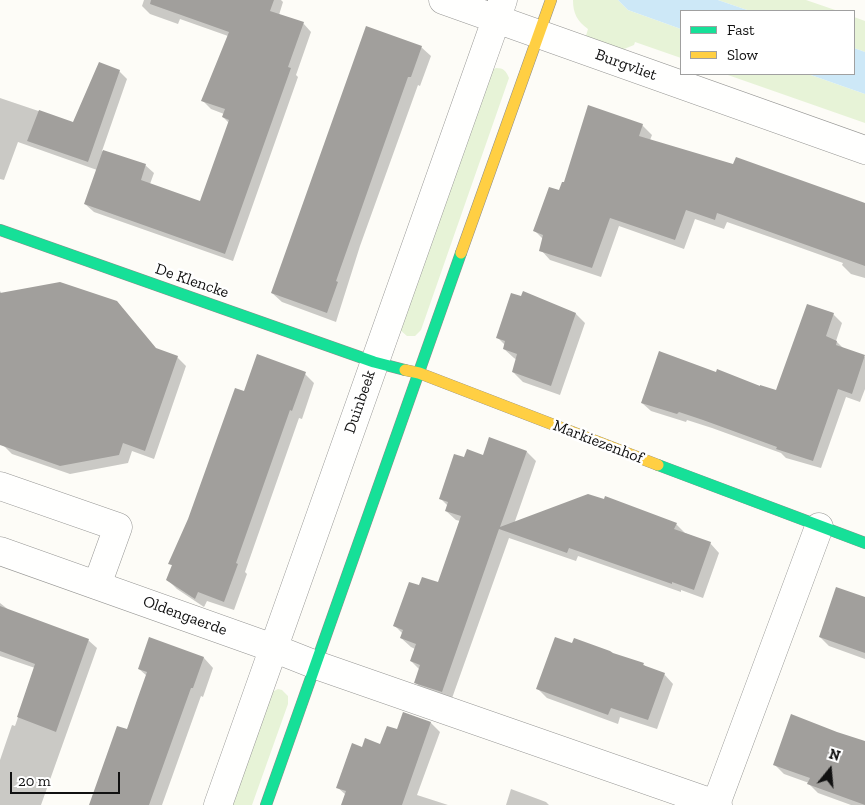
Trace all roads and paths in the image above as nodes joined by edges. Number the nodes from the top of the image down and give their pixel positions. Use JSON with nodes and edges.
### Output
{"nodes":[{"id":1,"x":444,"y":0,"type":"edge"},
{"id":2,"x":551,"y":0,"type":"edge"},
{"id":3,"x":500,"y":9,"type":"edge"},
{"id":4,"x":539,"y":34,"type":"junction"},
{"id":5,"x":865,"y":150,"type":"edge"},
{"id":6,"x":0,"y":230,"type":"edge"},
{"id":7,"x":374,"y":362,"type":"junction"},
{"id":8,"x":419,"y":373,"type":"junction"},
{"id":9,"x":0,"y":486,"type":"edge"},
{"id":10,"x":819,"y":527,"type":"junction"},
{"id":11,"x":865,"y":543,"type":"edge"},
{"id":12,"x":0,"y":551,"type":"edge"},
{"id":13,"x":97,"y":585,"type":"junction"},
{"id":14,"x":274,"y":648,"type":"junction"},
{"id":15,"x":316,"y":665,"type":"junction"},
{"id":16,"x":218,"y":805,"type":"edge"},
{"id":17,"x":266,"y":805,"type":"edge"},
{"id":18,"x":717,"y":805,"type":"edge"}],
"edges":[{"from":1,"to":3,"type":"street","name":"Burgvliet"},
{"from":2,"to":4,"type":"street"},
{"from":3,"to":4,"type":"street","name":"Burgvliet"},
{"from":3,"to":7,"type":"street","name":"Duinbeek"},
{"from":4,"to":5,"type":"street","name":"Burgvliet"},
{"from":4,"to":8,"type":"street"},
{"from":6,"to":7,"type":"street","name":"De Klencke"},
{"from":7,"to":8,"type":"street","name":"Markiezenhof"},
{"from":7,"to":14,"type":"street","name":"Duinbeek"},
{"from":8,"to":10,"type":"street","name":"Markiezenhof"},
{"from":8,"to":15,"type":"street"},
{"from":9,"to":13,"type":"street"},
{"from":10,"to":11,"type":"street","name":"Markiezenhof"},
{"from":10,"to":18,"type":"street"},
{"from":12,"to":13,"type":"street","name":"Oldengaerde"},
{"from":13,"to":14,"type":"street","name":"Oldengaerde"},
{"from":14,"to":15,"type":"street"},
{"from":14,"to":16,"type":"street","name":"Duinbeek"},
{"from":15,"to":17,"type":"street"},
{"from":15,"to":18,"type":"street"}]}
